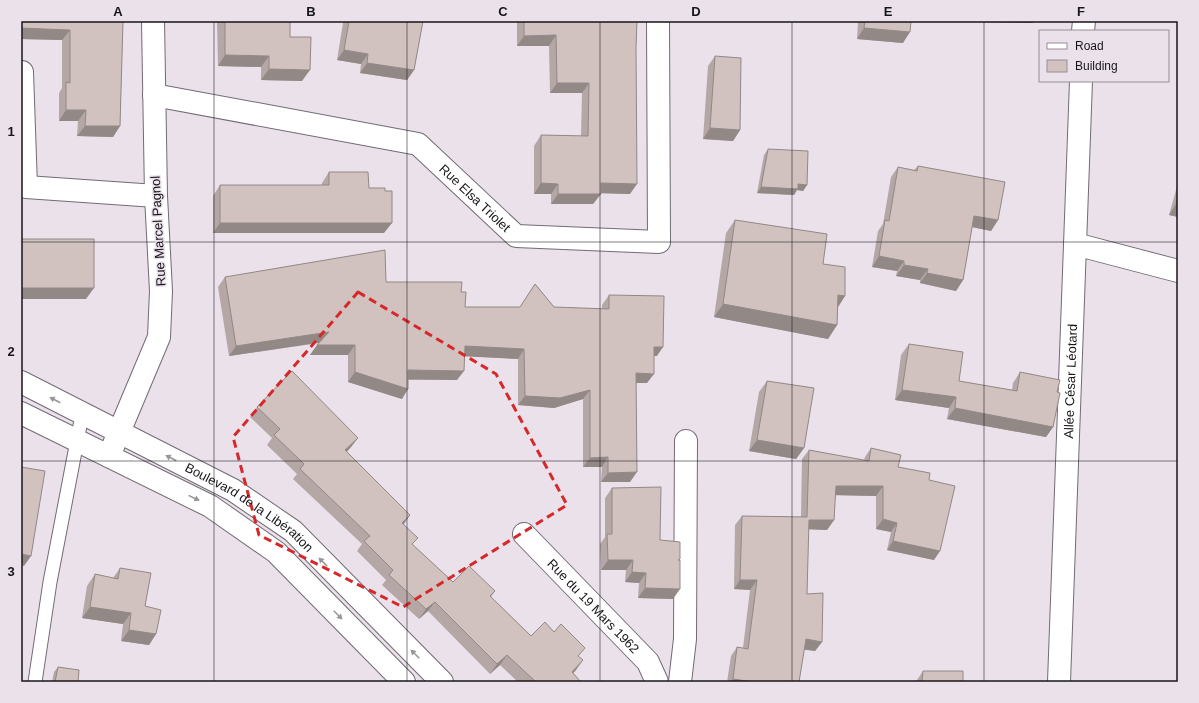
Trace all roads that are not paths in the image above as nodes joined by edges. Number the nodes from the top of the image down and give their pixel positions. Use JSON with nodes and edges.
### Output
{"nodes":[{"id":1,"x":153,"y":21,"type":"edge"},
{"id":2,"x":658,"y":21,"type":"edge"},
{"id":3,"x":22,"y":72,"type":"dead end"},
{"id":4,"x":1081,"y":82,"type":"edge"},
{"id":5,"x":154,"y":95,"type":"junction"},
{"id":6,"x":156,"y":196,"type":"junction"},
{"id":7,"x":1075,"y":244,"type":"junction"},
{"id":8,"x":1178,"y":271,"type":"edge"},
{"id":9,"x":21,"y":382,"type":"edge"},
{"id":10,"x":21,"y":413,"type":"edge"},
{"id":11,"x":82,"y":414,"type":"junction"},
{"id":12,"x":120,"y":432,"type":"junction"},
{"id":13,"x":77,"y":440,"type":"junction"},
{"id":14,"x":686,"y":441,"type":"dead end"},
{"id":15,"x":109,"y":456,"type":"junction"},
{"id":16,"x":524,"y":534,"type":"dead end"},
{"id":17,"x":438,"y":681,"type":"edge"},
{"id":18,"x":35,"y":682,"type":"edge"},
{"id":19,"x":404,"y":682,"type":"edge"},
{"id":20,"x":657,"y":682,"type":"edge"},
{"id":21,"x":680,"y":682,"type":"edge"},
{"id":22,"x":1059,"y":682,"type":"edge"}],
"edges":[{"from":1,"to":5,"type":"street","name":"Rue Marcel Pagnol"},
{"from":2,"to":5,"type":"street","name":"Rue Elsa Triolet"},
{"from":3,"to":6,"type":"street"},
{"from":4,"to":7,"type":"street","name":"Allée César Léotard"},
{"from":5,"to":6,"type":"street","name":"Rue Marcel Pagnol"},
{"from":6,"to":12,"type":"street","name":"Rue Marcel Pagnol"},
{"from":7,"to":8,"type":"street"},
{"from":7,"to":22,"type":"street","name":"Allée César Léotard"},
{"from":11,"to":9,"type":"street","name":"Boulevard de la Libération","one_way":true},
{"from":10,"to":13,"type":"street","name":"Boulevard de la Libération"},
{"from":11,"to":12,"type":"street","name":"Boulevard de la Libération"},
{"from":11,"to":13,"type":"lane"},
{"from":12,"to":15,"type":"street","name":"Rue Marcel Pagnol"},
{"from":17,"to":12,"type":"street","name":"Boulevard de la Libération","one_way":true},
{"from":13,"to":15,"type":"street","name":"Boulevard de la Libération"},
{"from":13,"to":18,"type":"lane"},
{"from":14,"to":21,"type":"street"},
{"from":15,"to":19,"type":"street","name":"Boulevard de la Libération","one_way":true},
{"from":16,"to":20,"type":"street","name":"Rue du 19 Mars 1962"}]}
